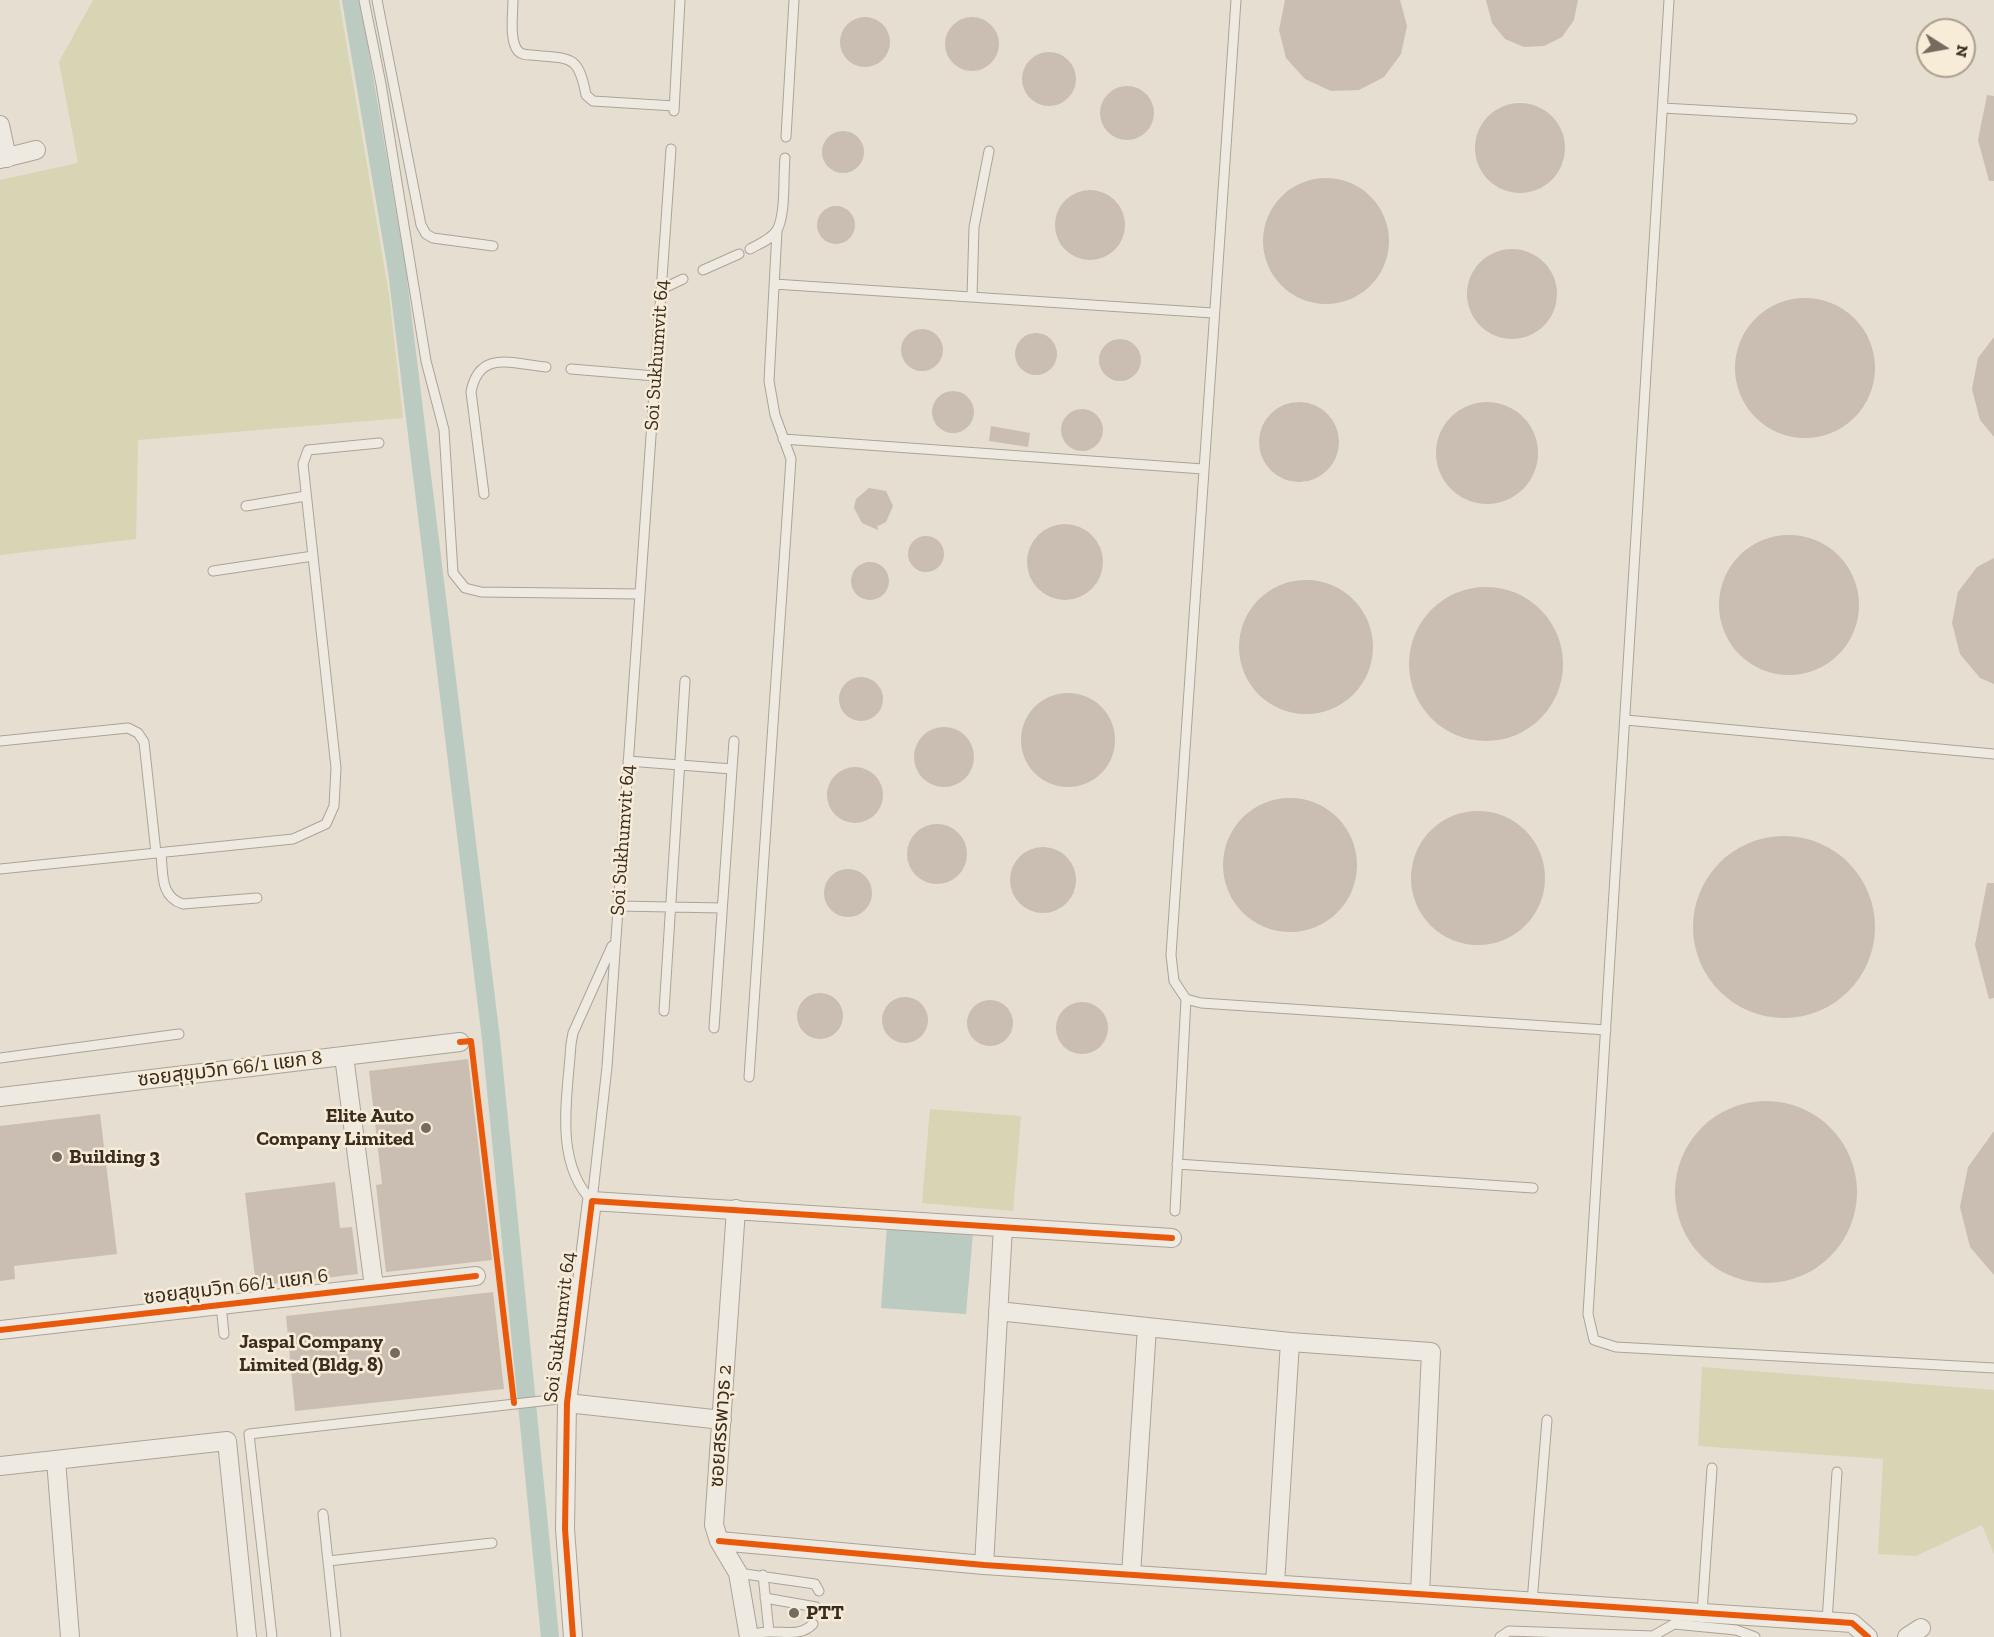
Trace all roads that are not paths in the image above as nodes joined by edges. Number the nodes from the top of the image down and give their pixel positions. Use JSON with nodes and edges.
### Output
{"nodes":[{"id":1,"x":364,"y":0,"type":"edge"},
{"id":2,"x":377,"y":0,"type":"edge"},
{"id":3,"x":513,"y":0,"type":"edge"},
{"id":4,"x":681,"y":0,"type":"edge"},
{"id":5,"x":794,"y":0,"type":"edge"},
{"id":6,"x":1236,"y":0,"type":"edge"},
{"id":7,"x":1669,"y":0,"type":"edge"},
{"id":8,"x":1663,"y":108,"type":"junction"},
{"id":9,"x":1852,"y":119,"type":"dead end"},
{"id":10,"x":0,"y":125,"type":"edge"},
{"id":11,"x":786,"y":137,"type":"dead end"},
{"id":12,"x":671,"y":149,"type":"dead end"},
{"id":13,"x":36,"y":150,"type":"dead end"},
{"id":14,"x":989,"y":151,"type":"dead end"},
{"id":15,"x":3,"y":158,"type":"edge"},
{"id":16,"x":785,"y":158,"type":"dead end"},
{"id":17,"x":777,"y":231,"type":"junction"},
{"id":18,"x":493,"y":246,"type":"dead end"},
{"id":19,"x":750,"y":249,"type":"dead end"},
{"id":20,"x":739,"y":254,"type":"dead end"},
{"id":21,"x":702,"y":270,"type":"dead end"},
{"id":22,"x":683,"y":279,"type":"dead end"},
{"id":23,"x":774,"y":284,"type":"junction"},
{"id":24,"x":662,"y":289,"type":"junction"},
{"id":25,"x":972,"y":297,"type":"junction"},
{"id":26,"x":1213,"y":313,"type":"junction"},
{"id":27,"x":546,"y":367,"type":"dead end"},
{"id":28,"x":571,"y":369,"type":"dead end"},
{"id":29,"x":655,"y":376,"type":"junction"},
{"id":30,"x":783,"y":439,"type":"junction"},
{"id":31,"x":379,"y":443,"type":"dead end"},
{"id":32,"x":1203,"y":469,"type":"junction"},
{"id":33,"x":484,"y":494,"type":"dead end"},
{"id":34,"x":306,"y":496,"type":"junction"},
{"id":35,"x":246,"y":506,"type":"dead end"},
{"id":36,"x":313,"y":556,"type":"junction"},
{"id":37,"x":213,"y":571,"type":"dead end"},
{"id":38,"x":639,"y":594,"type":"junction"},
{"id":39,"x":685,"y":681,"type":"dead end"},
{"id":40,"x":1626,"y":720,"type":"junction"},
{"id":41,"x":0,"y":741,"type":"edge"},
{"id":42,"x":734,"y":741,"type":"dead end"},
{"id":43,"x":1994,"y":754,"type":"edge"},
{"id":44,"x":628,"y":761,"type":"junction"},
{"id":45,"x":680,"y":765,"type":"junction"},
{"id":46,"x":732,"y":769,"type":"junction"},
{"id":47,"x":159,"y":853,"type":"junction"},
{"id":48,"x":0,"y":869,"type":"edge"},
{"id":49,"x":257,"y":898,"type":"dead end"},
{"id":50,"x":618,"y":906,"type":"junction"},
{"id":51,"x":672,"y":907,"type":"junction"},
{"id":52,"x":722,"y":909,"type":"junction"},
{"id":53,"x":616,"y":938,"type":"junction"},
{"id":54,"x":1186,"y":999,"type":"junction"},
{"id":55,"x":664,"y":1011,"type":"dead end"},
{"id":56,"x":714,"y":1028,"type":"dead end"},
{"id":57,"x":1606,"y":1030,"type":"junction"},
{"id":58,"x":179,"y":1034,"type":"dead end"},
{"id":59,"x":460,"y":1042,"type":"dead end"},
{"id":60,"x":344,"y":1056,"type":"junction"},
{"id":61,"x":0,"y":1058,"type":"edge"},
{"id":62,"x":749,"y":1077,"type":"dead end"},
{"id":63,"x":0,"y":1097,"type":"edge"},
{"id":64,"x":1177,"y":1164,"type":"junction"},
{"id":65,"x":1533,"y":1188,"type":"dead end"},
{"id":66,"x":592,"y":1202,"type":"junction"},
{"id":67,"x":736,"y":1209,"type":"junction"},
{"id":68,"x":1175,"y":1211,"type":"dead end"},
{"id":69,"x":1004,"y":1227,"type":"junction"},
{"id":70,"x":1172,"y":1238,"type":"dead end"},
{"id":71,"x":476,"y":1276,"type":"dead end"},
{"id":72,"x":374,"y":1287,"type":"junction"},
{"id":73,"x":221,"y":1305,"type":"junction"},
{"id":74,"x":998,"y":1311,"type":"junction"},
{"id":75,"x":1147,"y":1327,"type":"junction"},
{"id":76,"x":0,"y":1330,"type":"edge"},
{"id":77,"x":224,"y":1334,"type":"dead end"},
{"id":78,"x":1290,"y":1342,"type":"junction"},
{"id":79,"x":1994,"y":1368,"type":"edge"},
{"id":80,"x":567,"y":1401,"type":"junction"},
{"id":81,"x":722,"y":1420,"type":"junction"},
{"id":82,"x":1547,"y":1420,"type":"dead end"},
{"id":83,"x":56,"y":1460,"type":"junction"},
{"id":84,"x":0,"y":1466,"type":"edge"},
{"id":85,"x":1712,"y":1468,"type":"dead end"},
{"id":86,"x":1837,"y":1472,"type":"dead end"},
{"id":87,"x":323,"y":1514,"type":"dead end"},
{"id":88,"x":719,"y":1541,"type":"junction"},
{"id":89,"x":492,"y":1543,"type":"dead end"},
{"id":90,"x":328,"y":1561,"type":"junction"},
{"id":91,"x":984,"y":1565,"type":"junction"},
{"id":92,"x":738,"y":1573,"type":"junction"},
{"id":93,"x":763,"y":1575,"type":"junction"},
{"id":94,"x":1131,"y":1575,"type":"junction"},
{"id":95,"x":1275,"y":1584,"type":"junction"},
{"id":96,"x":819,"y":1591,"type":"dead end"},
{"id":97,"x":1420,"y":1594,"type":"junction"},
{"id":98,"x":765,"y":1598,"type":"junction"},
{"id":99,"x":1532,"y":1602,"type":"junction"},
{"id":100,"x":816,"y":1607,"type":"dead end"},
{"id":101,"x":1702,"y":1613,"type":"junction"},
{"id":102,"x":1827,"y":1621,"type":"junction"},
{"id":103,"x":813,"y":1624,"type":"dead end"},
{"id":104,"x":769,"y":1632,"type":"junction"},
{"id":105,"x":748,"y":1636,"type":"edge"},
{"id":106,"x":70,"y":1637,"type":"edge"},
{"id":107,"x":247,"y":1637,"type":"edge"},
{"id":108,"x":272,"y":1637,"type":"edge"},
{"id":109,"x":336,"y":1637,"type":"edge"},
{"id":110,"x":573,"y":1637,"type":"edge"},
{"id":111,"x":1500,"y":1637,"type":"edge"},
{"id":112,"x":1653,"y":1637,"type":"edge"},
{"id":113,"x":1755,"y":1637,"type":"edge"},
{"id":114,"x":1868,"y":1637,"type":"edge"}],
"edges":[{"from":1,"to":38,"type":"lane"},
{"from":2,"to":18,"type":"lane"},
{"from":3,"to":4,"type":"lane"},
{"from":5,"to":11,"type":"lane"},
{"from":6,"to":26,"type":"lane"},
{"from":7,"to":8,"type":"lane"},
{"from":8,"to":9,"type":"lane"},
{"from":8,"to":40,"type":"lane"},
{"from":10,"to":15,"type":"street"},
{"from":12,"to":24,"type":"lane","name":"Soi Sukhumvit 64"},
{"from":13,"to":15,"type":"street"},
{"from":14,"to":25,"type":"lane"},
{"from":16,"to":17,"type":"lane"},
{"from":17,"to":19,"type":"lane"},
{"from":17,"to":23,"type":"lane"},
{"from":20,"to":21,"type":"lane"},
{"from":22,"to":24,"type":"lane"},
{"from":23,"to":25,"type":"lane"},
{"from":23,"to":30,"type":"lane"},
{"from":24,"to":29,"type":"lane","name":"Soi Sukhumvit 64"},
{"from":25,"to":26,"type":"lane"},
{"from":26,"to":32,"type":"lane"},
{"from":27,"to":33,"type":"lane"},
{"from":28,"to":29,"type":"lane"},
{"from":29,"to":38,"type":"lane","name":"Soi Sukhumvit 64"},
{"from":30,"to":32,"type":"lane"},
{"from":30,"to":62,"type":"lane"},
{"from":31,"to":34,"type":"lane"},
{"from":32,"to":54,"type":"lane"},
{"from":34,"to":35,"type":"lane"},
{"from":34,"to":36,"type":"lane"},
{"from":36,"to":37,"type":"lane"},
{"from":36,"to":47,"type":"lane"},
{"from":38,"to":44,"type":"lane","name":"Soi Sukhumvit 64"},
{"from":39,"to":45,"type":"lane"},
{"from":40,"to":43,"type":"lane"},
{"from":40,"to":57,"type":"lane"},
{"from":41,"to":47,"type":"lane"},
{"from":42,"to":46,"type":"lane"},
{"from":44,"to":45,"type":"lane"},
{"from":44,"to":50,"type":"lane","name":"Soi Sukhumvit 64"},
{"from":45,"to":46,"type":"lane"},
{"from":45,"to":51,"type":"lane"},
{"from":46,"to":52,"type":"lane"},
{"from":47,"to":48,"type":"lane"},
{"from":47,"to":49,"type":"lane"},
{"from":50,"to":51,"type":"lane"},
{"from":50,"to":53,"type":"lane","name":"Soi Sukhumvit 64"},
{"from":51,"to":52,"type":"lane"},
{"from":51,"to":55,"type":"lane"},
{"from":52,"to":56,"type":"lane"},
{"from":53,"to":66,"type":"lane","name":"Soi Sukhumvit 64"},
{"from":53,"to":66,"type":"lane"},
{"from":54,"to":57,"type":"lane"},
{"from":54,"to":64,"type":"lane"},
{"from":57,"to":79,"type":"lane"},
{"from":58,"to":61,"type":"lane"},
{"from":59,"to":60,"type":"street","name":"ซอยสุขุมวิท 66/1 แยก 8"},
{"from":60,"to":63,"type":"street","name":"ซอยสุขุมวิท 66/1 แยก 8"},
{"from":60,"to":72,"type":"street"},
{"from":64,"to":65,"type":"lane"},
{"from":64,"to":68,"type":"lane"},
{"from":66,"to":67,"type":"street"},
{"from":66,"to":80,"type":"street","name":"Soi Sukhumvit 64"},
{"from":67,"to":69,"type":"street"},
{"from":67,"to":81,"type":"street","name":"ซอยสรรพาวุธ 2"},
{"from":69,"to":70,"type":"street"},
{"from":69,"to":74,"type":"street"},
{"from":71,"to":72,"type":"street","name":"ซอยสุขุมวิท 66/1 แยก 6"},
{"from":72,"to":73,"type":"street","name":"ซอยสุขุมวิท 66/1 แยก 6"},
{"from":73,"to":76,"type":"street","name":"ซอยสุขุมวิท 66/1 แยก 6"},
{"from":73,"to":77,"type":"lane"},
{"from":74,"to":75,"type":"street"},
{"from":74,"to":91,"type":"street"},
{"from":75,"to":78,"type":"street"},
{"from":75,"to":94,"type":"street"},
{"from":78,"to":95,"type":"street"},
{"from":78,"to":97,"type":"street"},
{"from":80,"to":81,"type":"street"},
{"from":80,"to":108,"type":"lane"},
{"from":80,"to":110,"type":"street","name":"Soi Sukhumvit 64"},
{"from":81,"to":88,"type":"street","name":"ซอยสรรพาวุธ 2"},
{"from":82,"to":99,"type":"lane"},
{"from":83,"to":84,"type":"street"},
{"from":83,"to":106,"type":"street"},
{"from":83,"to":107,"type":"street"},
{"from":85,"to":101,"type":"lane"},
{"from":86,"to":102,"type":"lane"},
{"from":87,"to":90,"type":"lane"},
{"from":88,"to":91,"type":"street"},
{"from":88,"to":92,"type":"street","name":"ซอยสรรพาวุธ 2"},
{"from":89,"to":90,"type":"lane"},
{"from":90,"to":109,"type":"lane"},
{"from":91,"to":94,"type":"street"},
{"from":92,"to":93,"type":"lane"},
{"from":92,"to":105,"type":"street","name":"ซอยสรรพาวุธ 2"},
{"from":93,"to":96,"type":"lane"},
{"from":93,"to":98,"type":"lane"},
{"from":94,"to":95,"type":"street"},
{"from":95,"to":97,"type":"street"},
{"from":97,"to":99,"type":"street"},
{"from":98,"to":100,"type":"lane"},
{"from":98,"to":104,"type":"lane"},
{"from":99,"to":101,"type":"street"},
{"from":101,"to":102,"type":"street"},
{"from":102,"to":114,"type":"street"},
{"from":103,"to":104,"type":"lane"},
{"from":104,"to":105,"type":"lane"},
{"from":111,"to":112,"type":"lane"},
{"from":112,"to":113,"type":"lane"}]}
